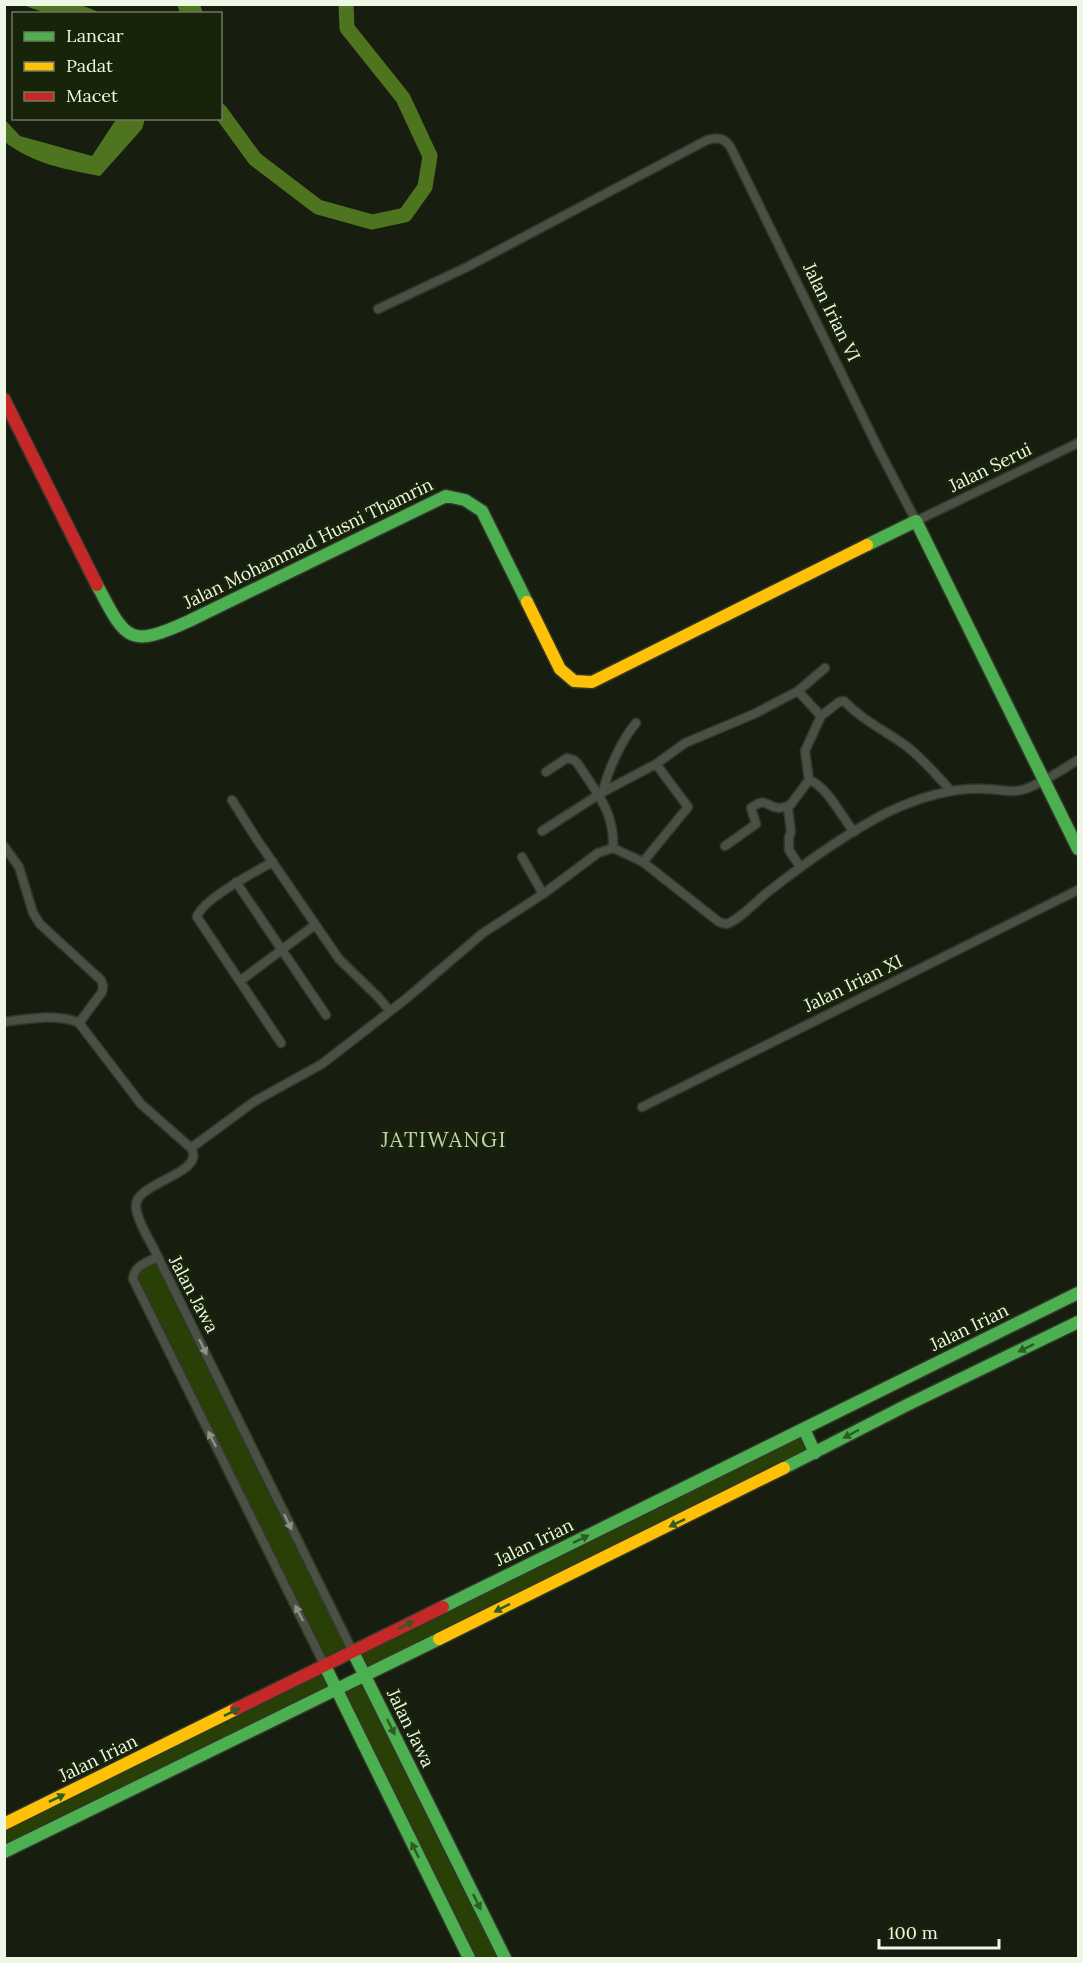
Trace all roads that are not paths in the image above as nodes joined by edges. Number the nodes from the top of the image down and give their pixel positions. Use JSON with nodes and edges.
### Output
{"nodes":[{"id":1,"x":378,"y":309,"type":"dead end"},
{"id":2,"x":4,"y":399,"type":"edge"},
{"id":3,"x":1078,"y":443,"type":"edge"},
{"id":4,"x":916,"y":521,"type":"junction"},
{"id":5,"x":825,"y":668,"type":"dead end"},
{"id":6,"x":798,"y":691,"type":"junction"},
{"id":7,"x":821,"y":716,"type":"junction"},
{"id":8,"x":636,"y":723,"type":"dead end"},
{"id":9,"x":1078,"y":760,"type":"edge"},
{"id":10,"x":656,"y":764,"type":"junction"},
{"id":11,"x":546,"y":772,"type":"dead end"},
{"id":12,"x":809,"y":780,"type":"junction"},
{"id":13,"x":1045,"y":780,"type":"junction"},
{"id":14,"x":951,"y":791,"type":"junction"},
{"id":15,"x":600,"y":794,"type":"junction"},
{"id":16,"x":232,"y":800,"type":"dead end"},
{"id":17,"x":789,"y":806,"type":"junction"},
{"id":18,"x":542,"y":831,"type":"dead end"},
{"id":19,"x":854,"y":832,"type":"junction"},
{"id":20,"x":4,"y":846,"type":"edge"},
{"id":21,"x":725,"y":846,"type":"dead end"},
{"id":22,"x":613,"y":848,"type":"junction"},
{"id":23,"x":1078,"y":849,"type":"edge"},
{"id":24,"x":522,"y":857,"type":"dead end"},
{"id":25,"x":273,"y":861,"type":"junction"},
{"id":26,"x":643,"y":862,"type":"junction"},
{"id":27,"x":800,"y":867,"type":"junction"},
{"id":28,"x":236,"y":882,"type":"junction"},
{"id":29,"x":1078,"y":890,"type":"edge"},
{"id":30,"x":543,"y":894,"type":"junction"},
{"id":31,"x":315,"y":925,"type":"junction"},
{"id":32,"x":281,"y":951,"type":"junction"},
{"id":33,"x":240,"y":981,"type":"junction"},
{"id":34,"x":390,"y":1011,"type":"junction"},
{"id":35,"x":326,"y":1015,"type":"dead end"},
{"id":36,"x":4,"y":1022,"type":"edge"},
{"id":37,"x":79,"y":1023,"type":"junction"},
{"id":38,"x":281,"y":1043,"type":"dead end"},
{"id":39,"x":642,"y":1107,"type":"dead end"},
{"id":40,"x":191,"y":1148,"type":"junction"},
{"id":41,"x":158,"y":1257,"type":"junction"},
{"id":42,"x":1078,"y":1293,"type":"edge"},
{"id":43,"x":1078,"y":1322,"type":"edge"},
{"id":44,"x":804,"y":1429,"type":"junction"},
{"id":45,"x":815,"y":1453,"type":"junction"},
{"id":46,"x":353,"y":1652,"type":"junction"},
{"id":47,"x":325,"y":1666,"type":"junction"},
{"id":48,"x":365,"y":1675,"type":"junction"},
{"id":49,"x":336,"y":1688,"type":"junction"},
{"id":50,"x":4,"y":1824,"type":"edge"},
{"id":51,"x":4,"y":1852,"type":"edge"},
{"id":52,"x":469,"y":1959,"type":"edge"},
{"id":53,"x":505,"y":1959,"type":"edge"}],
"edges":[{"from":1,"to":4,"type":"street","name":"Jalan Irian VI"},
{"from":2,"to":4,"type":"street","name":"Jalan Mohammad Husni Thamrin"},
{"from":3,"to":4,"type":"street","name":"Jalan Serui"},
{"from":4,"to":13,"type":"street","name":"Jalan Irian VI"},
{"from":5,"to":6,"type":"street"},
{"from":6,"to":7,"type":"street"},
{"from":6,"to":10,"type":"street"},
{"from":7,"to":12,"type":"street"},
{"from":7,"to":14,"type":"street"},
{"from":8,"to":15,"type":"street"},
{"from":9,"to":13,"type":"street"},
{"from":10,"to":15,"type":"street"},
{"from":10,"to":26,"type":"street"},
{"from":11,"to":15,"type":"street"},
{"from":12,"to":17,"type":"street"},
{"from":12,"to":19,"type":"street"},
{"from":13,"to":14,"type":"street"},
{"from":13,"to":23,"type":"street","name":"Jalan Irian VI"},
{"from":14,"to":19,"type":"street"},
{"from":15,"to":18,"type":"street"},
{"from":15,"to":22,"type":"street"},
{"from":16,"to":25,"type":"street"},
{"from":17,"to":21,"type":"street"},
{"from":17,"to":27,"type":"street"},
{"from":19,"to":27,"type":"street"},
{"from":20,"to":37,"type":"street"},
{"from":22,"to":26,"type":"street"},
{"from":22,"to":30,"type":"street"},
{"from":24,"to":30,"type":"street"},
{"from":25,"to":28,"type":"street"},
{"from":25,"to":31,"type":"street"},
{"from":26,"to":27,"type":"street"},
{"from":28,"to":32,"type":"street"},
{"from":28,"to":33,"type":"street"},
{"from":29,"to":39,"type":"street","name":"Jalan Irian XI"},
{"from":30,"to":34,"type":"street"},
{"from":31,"to":32,"type":"street"},
{"from":31,"to":34,"type":"street"},
{"from":32,"to":33,"type":"street"},
{"from":32,"to":35,"type":"street"},
{"from":33,"to":38,"type":"street"},
{"from":34,"to":40,"type":"street"},
{"from":36,"to":37,"type":"street"},
{"from":37,"to":40,"type":"street"},
{"from":40,"to":41,"type":"street"},
{"from":41,"to":46,"type":"street","name":"Jalan Jawa","one_way":true},
{"from":47,"to":41,"type":"street","name":"Jalan Jawa","one_way":true},
{"from":42,"to":44,"type":"street","name":"Jalan Irian"},
{"from":43,"to":45,"type":"street","one_way":true},
{"from":44,"to":45,"type":"street"},
{"from":46,"to":44,"type":"street","name":"Jalan Irian","one_way":true},
{"from":45,"to":48,"type":"street","one_way":true},
{"from":46,"to":47,"type":"street","name":"Jalan Irian"},
{"from":46,"to":48,"type":"street","name":"Jalan Jawa"},
{"from":47,"to":49,"type":"street","name":"Jalan Jawa"},
{"from":50,"to":47,"type":"street","name":"Jalan Irian","one_way":true},
{"from":48,"to":49,"type":"street"},
{"from":48,"to":53,"type":"street","name":"Jalan Jawa","one_way":true},
{"from":49,"to":51,"type":"street"},
{"from":52,"to":49,"type":"street","name":"Jalan Jawa","one_way":true}]}
